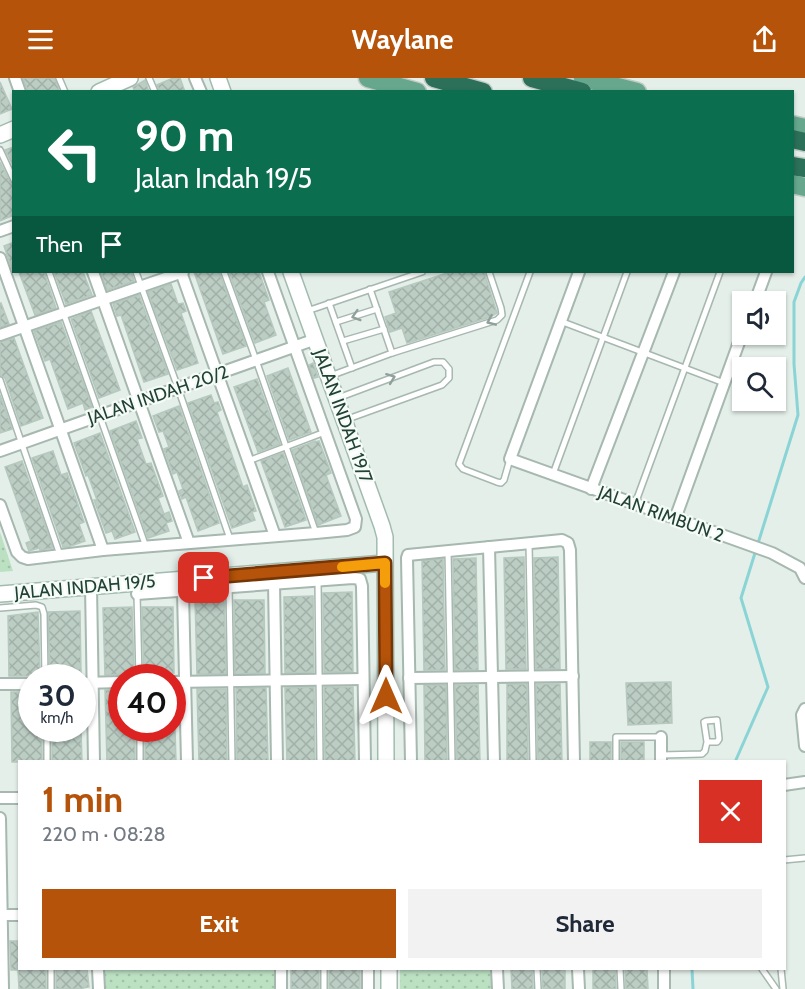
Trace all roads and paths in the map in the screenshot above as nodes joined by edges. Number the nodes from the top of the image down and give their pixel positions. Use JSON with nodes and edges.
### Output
{"nodes":[{"id":1,"x":130,"y":78,"type":"edge"},
{"id":2,"x":368,"y":78,"type":"edge"},
{"id":3,"x":434,"y":78,"type":"edge"},
{"id":4,"x":532,"y":78,"type":"edge"},
{"id":5,"x":581,"y":78,"type":"edge"},
{"id":6,"x":105,"y":87,"type":"edge"},
{"id":7,"x":410,"y":90,"type":"edge"},
{"id":8,"x":476,"y":90,"type":"edge"},
{"id":9,"x":575,"y":90,"type":"edge"},
{"id":10,"x":629,"y":90,"type":"edge"},
{"id":11,"x":0,"y":150,"type":"edge"},
{"id":12,"x":12,"y":176,"type":"edge"},
{"id":13,"x":0,"y":258,"type":"edge"},
{"id":14,"x":49,"y":273,"type":"edge"},
{"id":15,"x":93,"y":273,"type":"edge"},
{"id":16,"x":136,"y":273,"type":"edge"},
{"id":17,"x":178,"y":273,"type":"edge"},
{"id":18,"x":181,"y":273,"type":"edge"},
{"id":19,"x":224,"y":273,"type":"edge"},
{"id":20,"x":268,"y":273,"type":"edge"},
{"id":21,"x":291,"y":273,"type":"edge"},
{"id":22,"x":419,"y":273,"type":"edge"},
{"id":23,"x":489,"y":273,"type":"edge"},
{"id":24,"x":530,"y":273,"type":"edge"},
{"id":25,"x":579,"y":273,"type":"edge"},
{"id":26,"x":627,"y":273,"type":"edge"},
{"id":27,"x":674,"y":273,"type":"edge"},
{"id":28,"x":720,"y":273,"type":"edge"},
{"id":29,"x":765,"y":273,"type":"edge"},
{"id":30,"x":141,"y":285,"type":"junction"},
{"id":31,"x":370,"y":289,"type":"junction"},
{"id":32,"x":758,"y":291,"type":"edge"},
{"id":33,"x":103,"y":300,"type":"junction"},
{"id":34,"x":329,"y":303,"type":"junction"},
{"id":35,"x":376,"y":309,"type":"junction"},
{"id":36,"x":306,"y":312,"type":"junction"},
{"id":37,"x":64,"y":313,"type":"junction"},
{"id":38,"x":560,"y":321,"type":"junction"},
{"id":39,"x":336,"y":322,"type":"junction"},
{"id":40,"x":24,"y":327,"type":"junction"},
{"id":41,"x":384,"y":329,"type":"junction"},
{"id":42,"x":0,"y":335,"type":"edge"},
{"id":43,"x":603,"y":338,"type":"junction"},
{"id":44,"x":316,"y":339,"type":"junction"},
{"id":45,"x":343,"y":341,"type":"junction"},
{"id":46,"x":738,"y":345,"type":"edge"},
{"id":47,"x":295,"y":346,"type":"junction"},
{"id":48,"x":392,"y":353,"type":"junction"},
{"id":49,"x":643,"y":353,"type":"junction"},
{"id":50,"x":256,"y":360,"type":"junction"},
{"id":51,"x":352,"y":368,"type":"junction"},
{"id":52,"x":685,"y":368,"type":"junction"},
{"id":53,"x":216,"y":374,"type":"junction"},
{"id":54,"x":328,"y":376,"type":"junction"},
{"id":55,"x":0,"y":380,"type":"edge"},
{"id":56,"x":725,"y":383,"type":"junction"},
{"id":57,"x":178,"y":388,"type":"junction"},
{"id":58,"x":336,"y":398,"type":"junction"},
{"id":59,"x":139,"y":401,"type":"junction"},
{"id":60,"x":100,"y":415,"type":"junction"},
{"id":61,"x":344,"y":421,"type":"junction"},
{"id":62,"x":61,"y":429,"type":"junction"},
{"id":63,"x":325,"y":432,"type":"junction"},
{"id":64,"x":22,"y":443,"type":"junction"},
{"id":65,"x":286,"y":447,"type":"junction"},
{"id":66,"x":0,"y":451,"type":"edge"},
{"id":67,"x":510,"y":459,"type":"junction"},
{"id":68,"x":248,"y":461,"type":"junction"},
{"id":69,"x":553,"y":474,"type":"junction"},
{"id":70,"x":591,"y":489,"type":"junction"},
{"id":71,"x":634,"y":504,"type":"junction"},
{"id":72,"x":0,"y":505,"type":"edge"},
{"id":73,"x":675,"y":519,"type":"junction"},
{"id":74,"x":316,"y":533,"type":"junction"},
{"id":75,"x":275,"y":536,"type":"junction"},
{"id":76,"x":230,"y":539,"type":"junction"},
{"id":77,"x":189,"y":543,"type":"junction"},
{"id":78,"x":529,"y":543,"type":"junction"},
{"id":79,"x":146,"y":547,"type":"junction"},
{"id":80,"x":489,"y":547,"type":"junction"},
{"id":81,"x":103,"y":550,"type":"junction"},
{"id":82,"x":448,"y":550,"type":"junction"},
{"id":83,"x":60,"y":555,"type":"junction"},
{"id":84,"x":385,"y":563,"type":"junction"},
{"id":85,"x":805,"y":578,"type":"edge"},
{"id":86,"x":318,"y":580,"type":"junction"},
{"id":87,"x":274,"y":584,"type":"junction"},
{"id":88,"x":91,"y":587,"type":"junction"},
{"id":89,"x":229,"y":588,"type":"junction"},
{"id":90,"x":183,"y":592,"type":"junction"},
{"id":91,"x":0,"y":594,"type":"edge"},
{"id":92,"x":137,"y":594,"type":"joint"},
{"id":93,"x":0,"y":609,"type":"edge"},
{"id":94,"x":45,"y":664,"type":"edge"},
{"id":95,"x":89,"y":664,"type":"edge"},
{"id":96,"x":139,"y":664,"type":"edge"},
{"id":97,"x":184,"y":664,"type":"edge"},
{"id":98,"x":532,"y":676,"type":"junction"},
{"id":99,"x":573,"y":676,"type":"junction"},
{"id":100,"x":492,"y":677,"type":"junction"},
{"id":101,"x":409,"y":678,"type":"junction"},
{"id":102,"x":450,"y":678,"type":"junction"},
{"id":103,"x":320,"y":679,"type":"junction"},
{"id":104,"x":363,"y":679,"type":"junction"},
{"id":105,"x":275,"y":680,"type":"junction"},
{"id":106,"x":186,"y":681,"type":"edge"},
{"id":107,"x":230,"y":681,"type":"junction"},
{"id":108,"x":0,"y":684,"type":"edge"},
{"id":109,"x":18,"y":684,"type":"edge"},
{"id":110,"x":805,"y":709,"type":"edge"},
{"id":111,"x":186,"y":735,"type":"edge"},
{"id":112,"x":661,"y":737,"type":"joint"},
{"id":113,"x":47,"y":742,"type":"edge"},
{"id":114,"x":92,"y":742,"type":"edge"},
{"id":115,"x":140,"y":742,"type":"edge"},
{"id":116,"x":707,"y":742,"type":"junction"},
{"id":117,"x":805,"y":746,"type":"edge"},
{"id":118,"x":661,"y":758,"type":"edge"},
{"id":119,"x":47,"y":760,"type":"edge"},
{"id":120,"x":94,"y":760,"type":"edge"},
{"id":121,"x":140,"y":760,"type":"edge"},
{"id":122,"x":187,"y":760,"type":"edge"},
{"id":123,"x":232,"y":760,"type":"edge"},
{"id":124,"x":277,"y":760,"type":"edge"},
{"id":125,"x":320,"y":760,"type":"edge"},
{"id":126,"x":365,"y":760,"type":"edge"},
{"id":127,"x":387,"y":760,"type":"edge"},
{"id":128,"x":411,"y":760,"type":"edge"},
{"id":129,"x":452,"y":760,"type":"edge"},
{"id":130,"x":494,"y":760,"type":"edge"},
{"id":131,"x":533,"y":760,"type":"edge"},
{"id":132,"x":574,"y":760,"type":"edge"},
{"id":133,"x":616,"y":760,"type":"edge"},
{"id":134,"x":805,"y":782,"type":"edge"},
{"id":135,"x":786,"y":785,"type":"edge"},
{"id":136,"x":0,"y":798,"type":"edge"},
{"id":137,"x":18,"y":798,"type":"edge"},
{"id":138,"x":0,"y":818,"type":"edge"},
{"id":139,"x":805,"y":858,"type":"edge"},
{"id":140,"x":786,"y":860,"type":"edge"},
{"id":141,"x":1,"y":915,"type":"edge"},
{"id":142,"x":18,"y":915,"type":"edge"},
{"id":143,"x":51,"y":970,"type":"edge"},
{"id":144,"x":98,"y":970,"type":"edge"},
{"id":145,"x":281,"y":970,"type":"edge"},
{"id":146,"x":324,"y":970,"type":"edge"},
{"id":147,"x":368,"y":970,"type":"edge"},
{"id":148,"x":389,"y":970,"type":"edge"},
{"id":149,"x":497,"y":970,"type":"edge"},
{"id":150,"x":537,"y":970,"type":"edge"},
{"id":151,"x":578,"y":970,"type":"edge"},
{"id":152,"x":620,"y":970,"type":"edge"},
{"id":153,"x":664,"y":970,"type":"edge"},
{"id":154,"x":763,"y":970,"type":"edge"},
{"id":155,"x":781,"y":970,"type":"edge"},
{"id":156,"x":3,"y":989,"type":"edge"},
{"id":157,"x":51,"y":989,"type":"edge"},
{"id":158,"x":99,"y":989,"type":"edge"},
{"id":159,"x":281,"y":989,"type":"edge"},
{"id":160,"x":324,"y":989,"type":"edge"},
{"id":161,"x":368,"y":989,"type":"edge"},
{"id":162,"x":389,"y":989,"type":"edge"},
{"id":163,"x":498,"y":989,"type":"edge"},
{"id":164,"x":538,"y":989,"type":"edge"},
{"id":165,"x":579,"y":989,"type":"edge"},
{"id":166,"x":621,"y":989,"type":"edge"},
{"id":167,"x":664,"y":989,"type":"edge"},
{"id":168,"x":776,"y":989,"type":"edge"},
{"id":169,"x":783,"y":989,"type":"edge"}],
"edges":[{"from":1,"to":6,"type":"street"},
{"from":2,"to":7,"type":"main road"},
{"from":3,"to":8,"type":"highway"},
{"from":4,"to":9,"type":"highway"},
{"from":5,"to":10,"type":"main road"},
{"from":11,"to":12,"type":"lane"},
{"from":13,"to":40,"type":"street"},
{"from":14,"to":37,"type":"lane"},
{"from":15,"to":33,"type":"street"},
{"from":16,"to":30,"type":"lane"},
{"from":17,"to":30,"type":"street"},
{"from":18,"to":53,"type":"street"},
{"from":19,"to":50,"type":"lane"},
{"from":20,"to":47,"type":"street"},
{"from":21,"to":36,"type":"street","name":"JALAN INDAH 19/7"},
{"from":22,"to":31,"type":"lane"},
{"from":23,"to":48,"type":"lane","one_way":true},
{"from":24,"to":67,"type":"lane"},
{"from":25,"to":38,"type":"street"},
{"from":26,"to":43,"type":"lane"},
{"from":27,"to":49,"type":"street"},
{"from":28,"to":52,"type":"lane"},
{"from":29,"to":32,"type":"street"},
{"from":30,"to":33,"type":"street"},
{"from":30,"to":57,"type":"lane"},
{"from":31,"to":34,"type":"lane"},
{"from":31,"to":35,"type":"lane"},
{"from":33,"to":37,"type":"street"},
{"from":33,"to":59,"type":"street"},
{"from":34,"to":36,"type":"lane"},
{"from":34,"to":39,"type":"lane"},
{"from":35,"to":39,"type":"lane","one_way":true},
{"from":35,"to":41,"type":"lane"},
{"from":36,"to":44,"type":"street","name":"JALAN INDAH 19/7"},
{"from":37,"to":40,"type":"street"},
{"from":37,"to":60,"type":"lane"},
{"from":38,"to":43,"type":"lane"},
{"from":38,"to":67,"type":"street"},
{"from":39,"to":45,"type":"lane"},
{"from":40,"to":42,"type":"street"},
{"from":40,"to":62,"type":"street"},
{"from":41,"to":45,"type":"lane"},
{"from":41,"to":48,"type":"lane"},
{"from":43,"to":49,"type":"lane"},
{"from":43,"to":69,"type":"lane"},
{"from":44,"to":47,"type":"street","name":"JALAN INDAH 20/2"},
{"from":44,"to":54,"type":"street","name":"JALAN INDAH 19/7"},
{"from":45,"to":51,"type":"lane"},
{"from":46,"to":56,"type":"street"},
{"from":47,"to":50,"type":"street","name":"JALAN INDAH 20/2"},
{"from":47,"to":63,"type":"street"},
{"from":48,"to":51,"type":"lane"},
{"from":49,"to":52,"type":"lane"},
{"from":49,"to":70,"type":"street"},
{"from":50,"to":53,"type":"street","name":"JALAN INDAH 20/2"},
{"from":50,"to":65,"type":"lane"},
{"from":51,"to":54,"type":"lane"},
{"from":52,"to":56,"type":"lane"},
{"from":52,"to":71,"type":"lane"},
{"from":53,"to":57,"type":"street","name":"JALAN INDAH 20/2"},
{"from":53,"to":68,"type":"street"},
{"from":54,"to":58,"type":"street","name":"JALAN INDAH 19/7"},
{"from":55,"to":64,"type":"lane"},
{"from":56,"to":73,"type":"street"},
{"from":57,"to":59,"type":"street","name":"JALAN INDAH 20/2"},
{"from":57,"to":76,"type":"lane"},
{"from":58,"to":61,"type":"street","name":"JALAN INDAH 19/7"},
{"from":58,"to":61,"type":"lane","one_way":true},
{"from":59,"to":60,"type":"street","name":"JALAN INDAH 20/2"},
{"from":59,"to":77,"type":"street"},
{"from":60,"to":62,"type":"street","name":"JALAN INDAH 20/2"},
{"from":60,"to":79,"type":"lane"},
{"from":61,"to":84,"type":"street","name":"JALAN INDAH 19/7"},
{"from":62,"to":64,"type":"street","name":"JALAN INDAH 20/2"},
{"from":62,"to":81,"type":"street"},
{"from":63,"to":65,"type":"lane"},
{"from":63,"to":74,"type":"street"},
{"from":64,"to":66,"type":"street","name":"JALAN INDAH 20/2"},
{"from":64,"to":83,"type":"lane"},
{"from":65,"to":68,"type":"lane"},
{"from":65,"to":74,"type":"lane"},
{"from":67,"to":69,"type":"street","name":"JALAN RIMBUN 2"},
{"from":68,"to":75,"type":"street"},
{"from":69,"to":70,"type":"street","name":"JALAN RIMBUN 2"},
{"from":70,"to":71,"type":"street","name":"JALAN RIMBUN 2"},
{"from":71,"to":73,"type":"street","name":"JALAN RIMBUN 2"},
{"from":72,"to":83,"type":"street"},
{"from":73,"to":85,"type":"street","name":"JALAN RIMBUN 2"},
{"from":74,"to":75,"type":"street"},
{"from":75,"to":76,"type":"street"},
{"from":76,"to":77,"type":"street"},
{"from":77,"to":79,"type":"street"},
{"from":78,"to":80,"type":"street"},
{"from":78,"to":98,"type":"lane"},
{"from":78,"to":99,"type":"street"},
{"from":79,"to":81,"type":"street"},
{"from":80,"to":82,"type":"street"},
{"from":80,"to":100,"type":"street"},
{"from":81,"to":83,"type":"street"},
{"from":82,"to":101,"type":"street"},
{"from":82,"to":102,"type":"lane"},
{"from":84,"to":88,"type":"street","name":"JALAN INDAH 19/5"},
{"from":84,"to":127,"type":"street","name":"JALAN INDAH 19/7"},
{"from":86,"to":87,"type":"street"},
{"from":86,"to":103,"type":"lane"},
{"from":86,"to":104,"type":"street"},
{"from":87,"to":89,"type":"street"},
{"from":87,"to":105,"type":"street"},
{"from":88,"to":91,"type":"street","name":"JALAN INDAH 19/5"},
{"from":88,"to":95,"type":"street"},
{"from":89,"to":90,"type":"street"},
{"from":89,"to":107,"type":"lane"},
{"from":90,"to":92,"type":"street"},
{"from":90,"to":97,"type":"street"},
{"from":92,"to":96,"type":"lane"},
{"from":93,"to":94,"type":"lane"},
{"from":98,"to":99,"type":"street"},
{"from":98,"to":100,"type":"street"},
{"from":98,"to":131,"type":"lane"},
{"from":99,"to":132,"type":"street"},
{"from":100,"to":102,"type":"street"},
{"from":100,"to":130,"type":"street"},
{"from":101,"to":102,"type":"street"},
{"from":101,"to":128,"type":"street"},
{"from":102,"to":129,"type":"lane"},
{"from":103,"to":104,"type":"street"},
{"from":103,"to":105,"type":"street"},
{"from":103,"to":125,"type":"lane"},
{"from":104,"to":126,"type":"street"},
{"from":105,"to":107,"type":"street"},
{"from":105,"to":124,"type":"street"},
{"from":106,"to":107,"type":"street"},
{"from":107,"to":123,"type":"lane"},
{"from":108,"to":109,"type":"street"},
{"from":110,"to":117,"type":"street"},
{"from":111,"to":122,"type":"street"},
{"from":112,"to":118,"type":"street"},
{"from":112,"to":133,"type":"lane"},
{"from":113,"to":119,"type":"lane"},
{"from":114,"to":120,"type":"street"},
{"from":115,"to":121,"type":"lane"},
{"from":116,"to":116,"type":"lane"},
{"from":116,"to":118,"type":"lane"},
{"from":134,"to":135,"type":"street"},
{"from":136,"to":137,"type":"street"},
{"from":138,"to":141,"type":"street"},
{"from":139,"to":140,"type":"lane"},
{"from":141,"to":142,"type":"street"},
{"from":141,"to":156,"type":"street"},
{"from":143,"to":157,"type":"lane"},
{"from":144,"to":158,"type":"street"},
{"from":145,"to":159,"type":"street"},
{"from":146,"to":160,"type":"lane"},
{"from":147,"to":161,"type":"street"},
{"from":148,"to":162,"type":"street"},
{"from":149,"to":163,"type":"street"},
{"from":150,"to":164,"type":"lane"},
{"from":151,"to":165,"type":"street"},
{"from":152,"to":166,"type":"lane"},
{"from":153,"to":167,"type":"street"},
{"from":154,"to":168,"type":"lane"},
{"from":155,"to":169,"type":"lane"}]}
